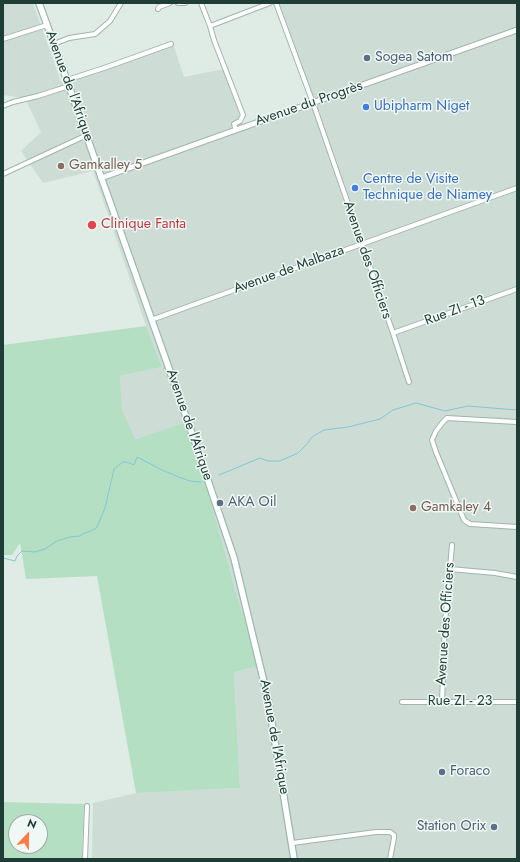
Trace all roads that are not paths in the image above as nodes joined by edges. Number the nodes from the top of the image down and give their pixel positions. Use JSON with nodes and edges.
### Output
{"nodes":[{"id":1,"x":39,"y":3,"type":"edge"},
{"id":2,"x":121,"y":3,"type":"edge"},
{"id":3,"x":170,"y":3,"type":"edge"},
{"id":4,"x":178,"y":3,"type":"edge"},
{"id":5,"x":185,"y":3,"type":"edge"},
{"id":6,"x":201,"y":3,"type":"edge"},
{"id":7,"x":270,"y":3,"type":"edge"},
{"id":8,"x":276,"y":3,"type":"edge"},
{"id":9,"x":158,"y":8,"type":"dead end"},
{"id":10,"x":47,"y":25,"type":"junction"},
{"id":11,"x":210,"y":26,"type":"junction"},
{"id":12,"x":517,"y":30,"type":"edge"},
{"id":13,"x":3,"y":39,"type":"edge"},
{"id":14,"x":54,"y":44,"type":"junction"},
{"id":15,"x":171,"y":44,"type":"dead end"},
{"id":16,"x":68,"y":83,"type":"junction"},
{"id":17,"x":313,"y":103,"type":"junction"},
{"id":18,"x":3,"y":106,"type":"edge"},
{"id":19,"x":236,"y":130,"type":"junction"},
{"id":20,"x":86,"y":135,"type":"junction"},
{"id":21,"x":3,"y":174,"type":"edge"},
{"id":22,"x":101,"y":178,"type":"junction"},
{"id":23,"x":517,"y":188,"type":"edge"},
{"id":24,"x":361,"y":244,"type":"junction"},
{"id":25,"x":517,"y":289,"type":"edge"},
{"id":26,"x":151,"y":320,"type":"junction"},
{"id":27,"x":393,"y":333,"type":"junction"},
{"id":28,"x":409,"y":382,"type":"dead end"},
{"id":29,"x":517,"y":422,"type":"edge"},
{"id":30,"x":517,"y":528,"type":"edge"},
{"id":31,"x":452,"y":545,"type":"dead end"},
{"id":32,"x":450,"y":570,"type":"junction"},
{"id":33,"x":517,"y":577,"type":"edge"},
{"id":34,"x":402,"y":702,"type":"dead end"},
{"id":35,"x":442,"y":702,"type":"junction"},
{"id":36,"x":517,"y":702,"type":"edge"},
{"id":37,"x":86,"y":806,"type":"dead end"},
{"id":38,"x":292,"y":843,"type":"junction"},
{"id":39,"x":85,"y":859,"type":"edge"},
{"id":40,"x":294,"y":859,"type":"edge"},
{"id":41,"x":390,"y":859,"type":"edge"}],
"edges":[{"from":1,"to":10,"type":"main road","name":"Avenue de l'Afrique"},
{"from":2,"to":14,"type":"street"},
{"from":3,"to":9,"type":"street"},
{"from":4,"to":5,"type":"street"},
{"from":6,"to":11,"type":"street"},
{"from":7,"to":11,"type":"street"},
{"from":8,"to":17,"type":"street","name":"Avenue des Officiers"},
{"from":10,"to":13,"type":"street"},
{"from":10,"to":14,"type":"main road","name":"Avenue de l'Afrique"},
{"from":11,"to":19,"type":"street"},
{"from":12,"to":17,"type":"street","name":"Avenue du Progrès"},
{"from":14,"to":16,"type":"main road","name":"Avenue de l'Afrique"},
{"from":15,"to":16,"type":"street"},
{"from":16,"to":18,"type":"street"},
{"from":16,"to":20,"type":"main road","name":"Avenue de l'Afrique"},
{"from":17,"to":19,"type":"street","name":"Avenue du Progrès"},
{"from":17,"to":24,"type":"street","name":"Avenue des Officiers"},
{"from":19,"to":22,"type":"street","name":"Avenue du Progrès"},
{"from":20,"to":21,"type":"street"},
{"from":20,"to":22,"type":"main road","name":"Avenue de l'Afrique"},
{"from":22,"to":26,"type":"main road","name":"Avenue de l'Afrique"},
{"from":23,"to":24,"type":"street","name":"Avenue de Malbaza"},
{"from":24,"to":26,"type":"street","name":"Avenue de Malbaza"},
{"from":24,"to":27,"type":"street","name":"Avenue des Officiers"},
{"from":25,"to":27,"type":"street","name":"Rue ZI - 13"},
{"from":26,"to":38,"type":"main road","name":"Avenue de l'Afrique"},
{"from":27,"to":28,"type":"street","name":"Avenue des Officiers"},
{"from":29,"to":30,"type":"street"},
{"from":31,"to":32,"type":"street","name":"Avenue des Officiers"},
{"from":32,"to":33,"type":"street"},
{"from":32,"to":35,"type":"street","name":"Avenue des Officiers"},
{"from":34,"to":35,"type":"street","name":"Rue ZI - 23"},
{"from":35,"to":36,"type":"street","name":"Rue ZI - 23"},
{"from":37,"to":39,"type":"street"},
{"from":38,"to":40,"type":"main road","name":"Avenue de l'Afrique"},
{"from":38,"to":41,"type":"street"}]}
